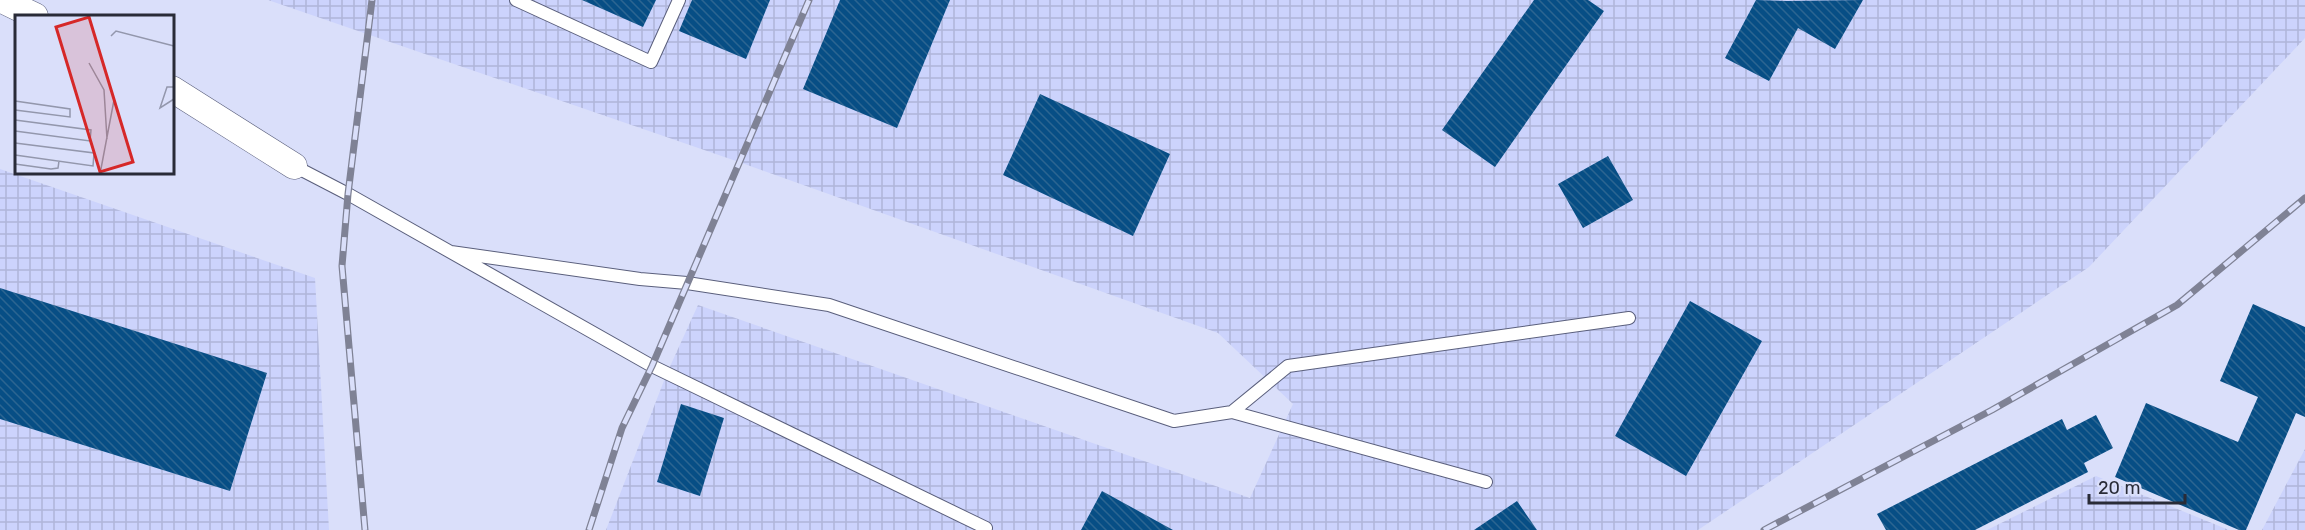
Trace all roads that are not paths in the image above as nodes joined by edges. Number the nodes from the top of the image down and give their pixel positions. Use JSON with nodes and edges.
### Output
{"nodes":[{"id":1,"x":2,"y":0,"type":"edge"},
{"id":2,"x":516,"y":0,"type":"edge"},
{"id":3,"x":679,"y":0,"type":"edge"},
{"id":4,"x":33,"y":15,"type":"edge"},
{"id":5,"x":174,"y":90,"type":"edge"},
{"id":6,"x":294,"y":166,"type":"joint"},
{"id":7,"x":451,"y":252,"type":"junction"},
{"id":8,"x":1629,"y":318,"type":"dead end"},
{"id":9,"x":1232,"y":412,"type":"junction"},
{"id":10,"x":1486,"y":482,"type":"dead end"},
{"id":11,"x":986,"y":528,"type":"dead end"}],
"edges":[{"from":1,"to":4,"type":"street"},
{"from":2,"to":3,"type":"lane"},
{"from":5,"to":6,"type":"street"},
{"from":6,"to":7,"type":"lane"},
{"from":7,"to":9,"type":"lane"},
{"from":7,"to":11,"type":"lane"},
{"from":8,"to":9,"type":"lane"},
{"from":9,"to":10,"type":"lane"}]}
